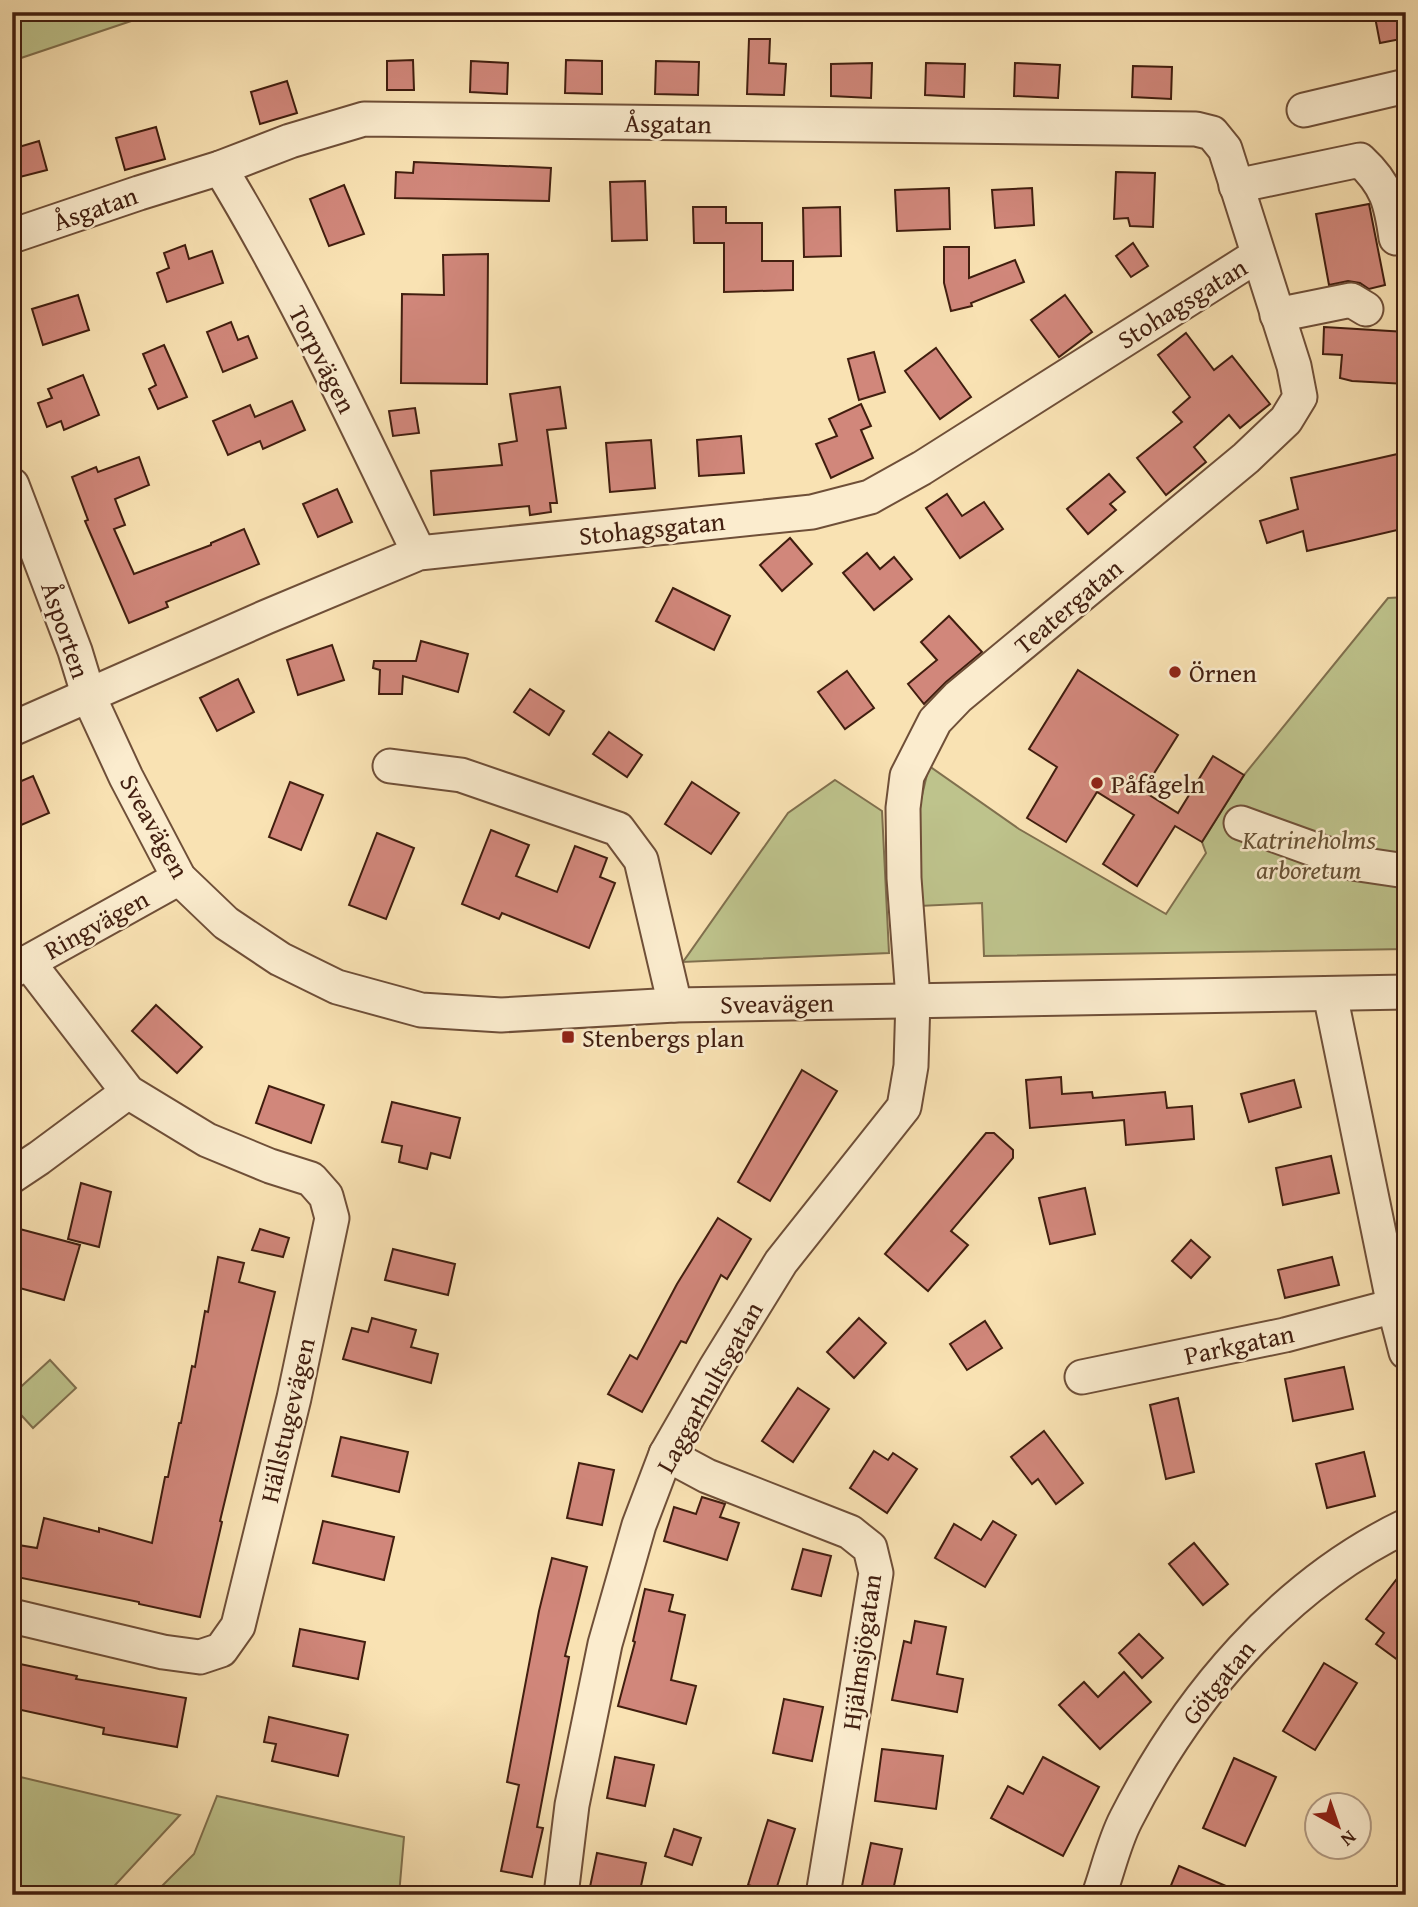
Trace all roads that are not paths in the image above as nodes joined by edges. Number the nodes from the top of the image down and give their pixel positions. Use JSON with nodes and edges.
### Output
{"nodes":[{"id":1,"x":1406,"y":86,"type":"edge"},
{"id":2,"x":1304,"y":110,"type":"dead end"},
{"id":3,"x":220,"y":168,"type":"junction"},
{"id":4,"x":1236,"y":186,"type":"junction"},
{"id":5,"x":12,"y":236,"type":"edge"},
{"id":6,"x":1396,"y":238,"type":"dead end"},
{"id":7,"x":1258,"y":255,"type":"junction"},
{"id":8,"x":1366,"y":309,"type":"dead end"},
{"id":9,"x":1277,"y":315,"type":"junction"},
{"id":10,"x":12,"y":485,"type":"edge"},
{"id":11,"x":419,"y":553,"type":"junction"},
{"id":12,"x":89,"y":697,"type":"junction"},
{"id":13,"x":12,"y":729,"type":"edge"},
{"id":14,"x":390,"y":766,"type":"dead end"},
{"id":15,"x":1241,"y":824,"type":"dead end"},
{"id":16,"x":1406,"y":871,"type":"edge"},
{"id":17,"x":179,"y":878,"type":"junction"},
{"id":18,"x":20,"y":966,"type":"edge"},
{"id":19,"x":1406,"y":992,"type":"edge"},
{"id":20,"x":1330,"y":993,"type":"junction"},
{"id":21,"x":913,"y":999,"type":"junction"},
{"id":22,"x":676,"y":1005,"type":"junction"},
{"id":23,"x":128,"y":1093,"type":"junction"},
{"id":24,"x":12,"y":1175,"type":"edge"},
{"id":25,"x":1394,"y":1306,"type":"junction"},
{"id":26,"x":1406,"y":1352,"type":"edge"},
{"id":27,"x":1082,"y":1377,"type":"dead end"},
{"id":28,"x":666,"y":1454,"type":"junction"},
{"id":29,"x":1406,"y":1526,"type":"edge"},
{"id":30,"x":12,"y":1616,"type":"edge"},
{"id":31,"x":561,"y":1895,"type":"edge"},
{"id":32,"x":823,"y":1895,"type":"edge"},
{"id":33,"x":1099,"y":1895,"type":"edge"}],
"edges":[{"from":1,"to":2,"type":"street"},
{"from":3,"to":4,"type":"street","name":"Åsgatan"},
{"from":3,"to":5,"type":"street","name":"Åsgatan"},
{"from":3,"to":11,"type":"street","name":"Torpvägen"},
{"from":4,"to":6,"type":"street"},
{"from":4,"to":7,"type":"street","name":"Åsgatan"},
{"from":7,"to":9,"type":"street","name":"Teatergatan"},
{"from":7,"to":11,"type":"street","name":"Stohagsgatan"},
{"from":8,"to":9,"type":"street"},
{"from":9,"to":21,"type":"street","name":"Teatergatan"},
{"from":10,"to":12,"type":"street","name":"Åsporten"},
{"from":11,"to":12,"type":"street","name":"Stohagsgatan"},
{"from":12,"to":13,"type":"street","name":"Stohagsgatan"},
{"from":12,"to":17,"type":"street","name":"Sveavägen"},
{"from":14,"to":22,"type":"street"},
{"from":15,"to":16,"type":"street"},
{"from":17,"to":18,"type":"street","name":"Ringvägen"},
{"from":17,"to":22,"type":"street","name":"Sveavägen"},
{"from":18,"to":23,"type":"street","name":"Hällstugevägen"},
{"from":19,"to":20,"type":"street","name":"Sveavägen"},
{"from":20,"to":21,"type":"street","name":"Sveavägen"},
{"from":20,"to":25,"type":"street"},
{"from":21,"to":22,"type":"street","name":"Sveavägen"},
{"from":21,"to":28,"type":"street","name":"Laggarhultsgatan"},
{"from":23,"to":24,"type":"street"},
{"from":23,"to":30,"type":"street","name":"Hällstugevägen"},
{"from":25,"to":26,"type":"street"},
{"from":25,"to":27,"type":"street","name":"Parkgatan"},
{"from":28,"to":31,"type":"street","name":"Laggarhultsgatan"},
{"from":28,"to":32,"type":"street","name":"Hjälmsjögatan"},
{"from":29,"to":33,"type":"street","name":"Götgatan"}]}
